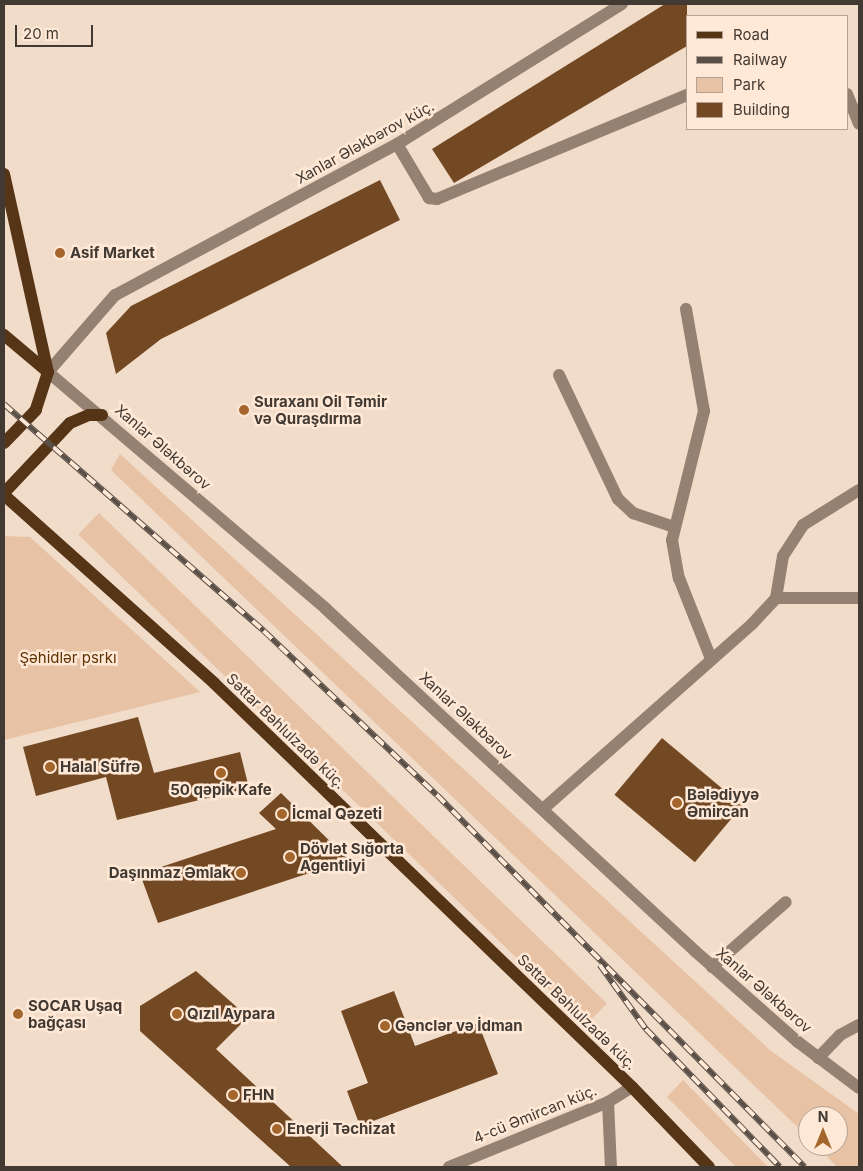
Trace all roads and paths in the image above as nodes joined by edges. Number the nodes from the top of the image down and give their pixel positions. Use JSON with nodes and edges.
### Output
{"nodes":[{"id":1,"x":622,"y":4,"type":"edge"},
{"id":2,"x":686,"y":95,"type":"edge"},
{"id":3,"x":848,"y":96,"type":"edge"},
{"id":4,"x":859,"y":124,"type":"edge"},
{"id":5,"x":397,"y":144,"type":"junction"},
{"id":6,"x":4,"y":174,"type":"edge"},
{"id":7,"x":686,"y":309,"type":"dead end"},
{"id":8,"x":4,"y":335,"type":"edge"},
{"id":9,"x":48,"y":372,"type":"junction"},
{"id":10,"x":559,"y":375,"type":"dead end"},
{"id":11,"x":102,"y":416,"type":"junction"},
{"id":12,"x":4,"y":443,"type":"edge"},
{"id":13,"x":859,"y":490,"type":"edge"},
{"id":14,"x":4,"y":494,"type":"edge"},
{"id":15,"x":674,"y":527,"type":"junction"},
{"id":16,"x":776,"y":598,"type":"junction"},
{"id":17,"x":859,"y":598,"type":"edge"},
{"id":18,"x":711,"y":659,"type":"junction"},
{"id":19,"x":543,"y":809,"type":"junction"},
{"id":20,"x":786,"y":902,"type":"dead end"},
{"id":21,"x":712,"y":967,"type":"junction"},
{"id":22,"x":859,"y":1025,"type":"edge"},
{"id":23,"x":818,"y":1058,"type":"junction"},
{"id":24,"x":632,"y":1087,"type":"junction"},
{"id":25,"x":859,"y":1088,"type":"edge"},
{"id":26,"x":608,"y":1102,"type":"junction"},
{"id":27,"x":449,"y":1167,"type":"edge"},
{"id":28,"x":611,"y":1167,"type":"edge"},
{"id":29,"x":709,"y":1167,"type":"edge"}],
"edges":[{"from":1,"to":5,"type":"street","name":"Xanlar Ələkbərov küç."},
{"from":2,"to":5,"type":"street"},
{"from":3,"to":4,"type":"street"},
{"from":5,"to":9,"type":"street","name":"Xanlar Ələkbərov küç."},
{"from":6,"to":9,"type":"main road"},
{"from":7,"to":15,"type":"street"},
{"from":8,"to":9,"type":"main road"},
{"from":9,"to":11,"type":"street","name":"Xanlar Ələkbərov"},
{"from":9,"to":12,"type":"main road"},
{"from":10,"to":15,"type":"street"},
{"from":11,"to":14,"type":"main road"},
{"from":11,"to":19,"type":"street","name":"Xanlar Ələkbərov"},
{"from":13,"to":16,"type":"street"},
{"from":14,"to":24,"type":"main road","name":"Səttar Bəhlulzadə küç."},
{"from":15,"to":18,"type":"street"},
{"from":16,"to":17,"type":"street"},
{"from":16,"to":18,"type":"street"},
{"from":18,"to":19,"type":"street"},
{"from":19,"to":21,"type":"street","name":"Xanlar Ələkbərov"},
{"from":20,"to":21,"type":"street"},
{"from":21,"to":23,"type":"street","name":"Xanlar Ələkbərov"},
{"from":22,"to":23,"type":"street"},
{"from":23,"to":25,"type":"street","name":"Xanlar Ələkbərov"},
{"from":24,"to":26,"type":"street","name":"4-cü Əmircan küç."},
{"from":24,"to":29,"type":"main road","name":"Səttar Bəhlulzadə küç."},
{"from":26,"to":27,"type":"street","name":"4-cü Əmircan küç."},
{"from":26,"to":28,"type":"street"}]}
